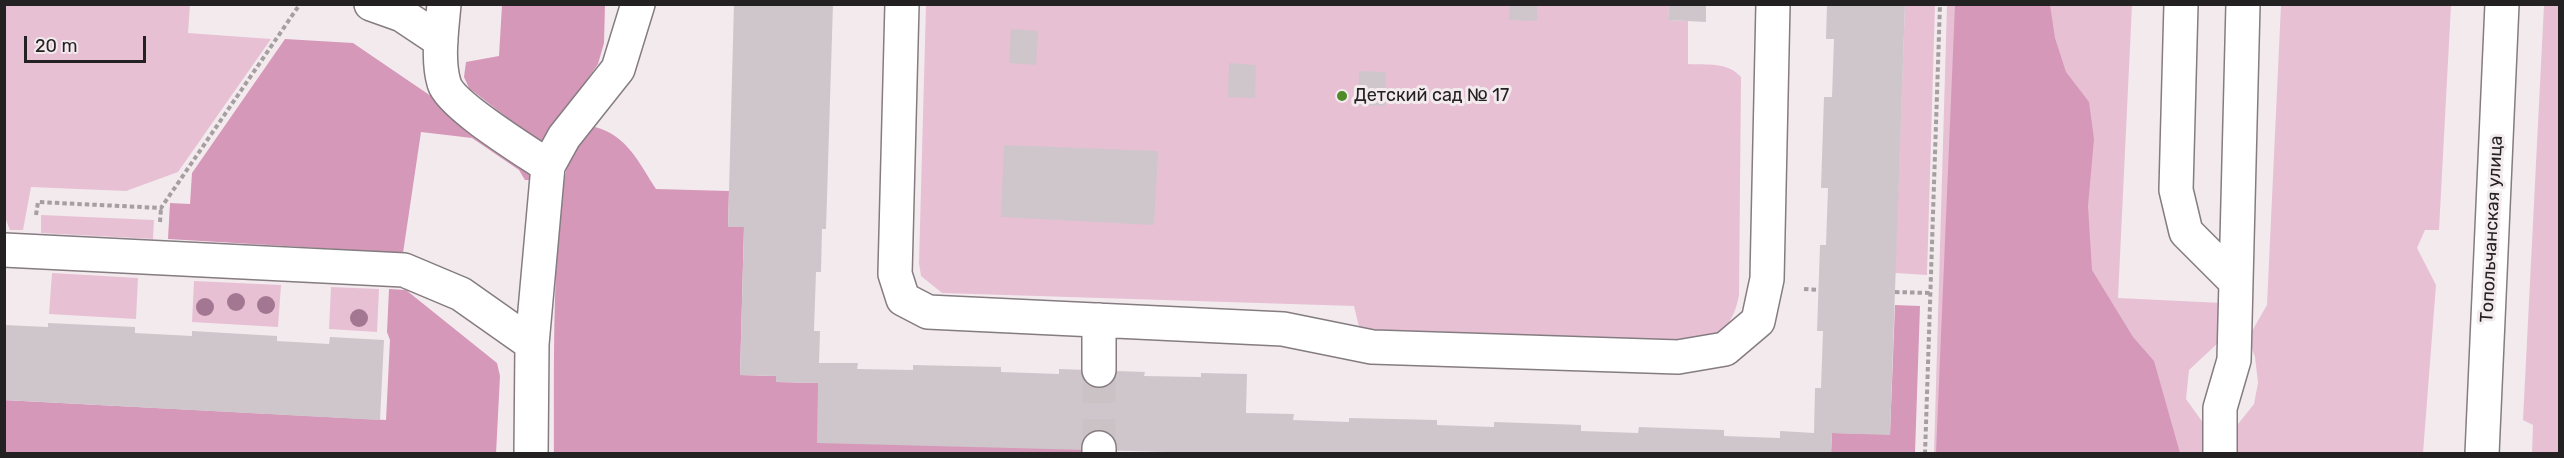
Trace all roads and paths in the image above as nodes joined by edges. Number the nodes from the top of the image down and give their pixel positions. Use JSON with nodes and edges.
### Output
{"nodes":[{"id":1,"x":300,"y":4,"type":"edge"},
{"id":2,"x":371,"y":4,"type":"edge"},
{"id":3,"x":444,"y":4,"type":"edge"},
{"id":4,"x":638,"y":4,"type":"edge"},
{"id":5,"x":902,"y":4,"type":"edge"},
{"id":6,"x":1773,"y":4,"type":"edge"},
{"id":7,"x":1940,"y":4,"type":"edge"},
{"id":8,"x":2181,"y":4,"type":"edge"},
{"id":9,"x":2243,"y":4,"type":"edge"},
{"id":10,"x":2502,"y":4,"type":"edge"},
{"id":11,"x":441,"y":41,"type":"junction"},
{"id":12,"x":548,"y":166,"type":"junction"},
{"id":13,"x":17,"y":251,"type":"edge"},
{"id":14,"x":2235,"y":281,"type":"junction"},
{"id":15,"x":1895,"y":292,"type":"dead end"},
{"id":16,"x":1930,"y":293,"type":"junction"},
{"id":17,"x":1099,"y":320,"type":"junction"},
{"id":18,"x":532,"y":344,"type":"junction"},
{"id":19,"x":1099,"y":370,"type":"tunnel mouth"},
{"id":20,"x":531,"y":453,"type":"edge"},
{"id":21,"x":1925,"y":453,"type":"edge"},
{"id":22,"x":2220,"y":453,"type":"edge"},
{"id":23,"x":2482,"y":453,"type":"edge"}],
"edges":[{"from":1,"to":13,"type":"path"},
{"from":2,"to":11,"type":"street"},
{"from":3,"to":11,"type":"street"},
{"from":4,"to":12,"type":"street"},
{"from":5,"to":17,"type":"street"},
{"from":6,"to":17,"type":"street"},
{"from":7,"to":16,"type":"path"},
{"from":8,"to":14,"type":"street"},
{"from":9,"to":14,"type":"street"},
{"from":10,"to":23,"type":"street","name":"Топольчанская улица"},
{"from":11,"to":12,"type":"street"},
{"from":12,"to":18,"type":"street"},
{"from":13,"to":18,"type":"street"},
{"from":14,"to":22,"type":"street"},
{"from":15,"to":16,"type":"path"},
{"from":16,"to":21,"type":"path"},
{"from":17,"to":19,"type":"street"},
{"from":18,"to":20,"type":"street"}]}
